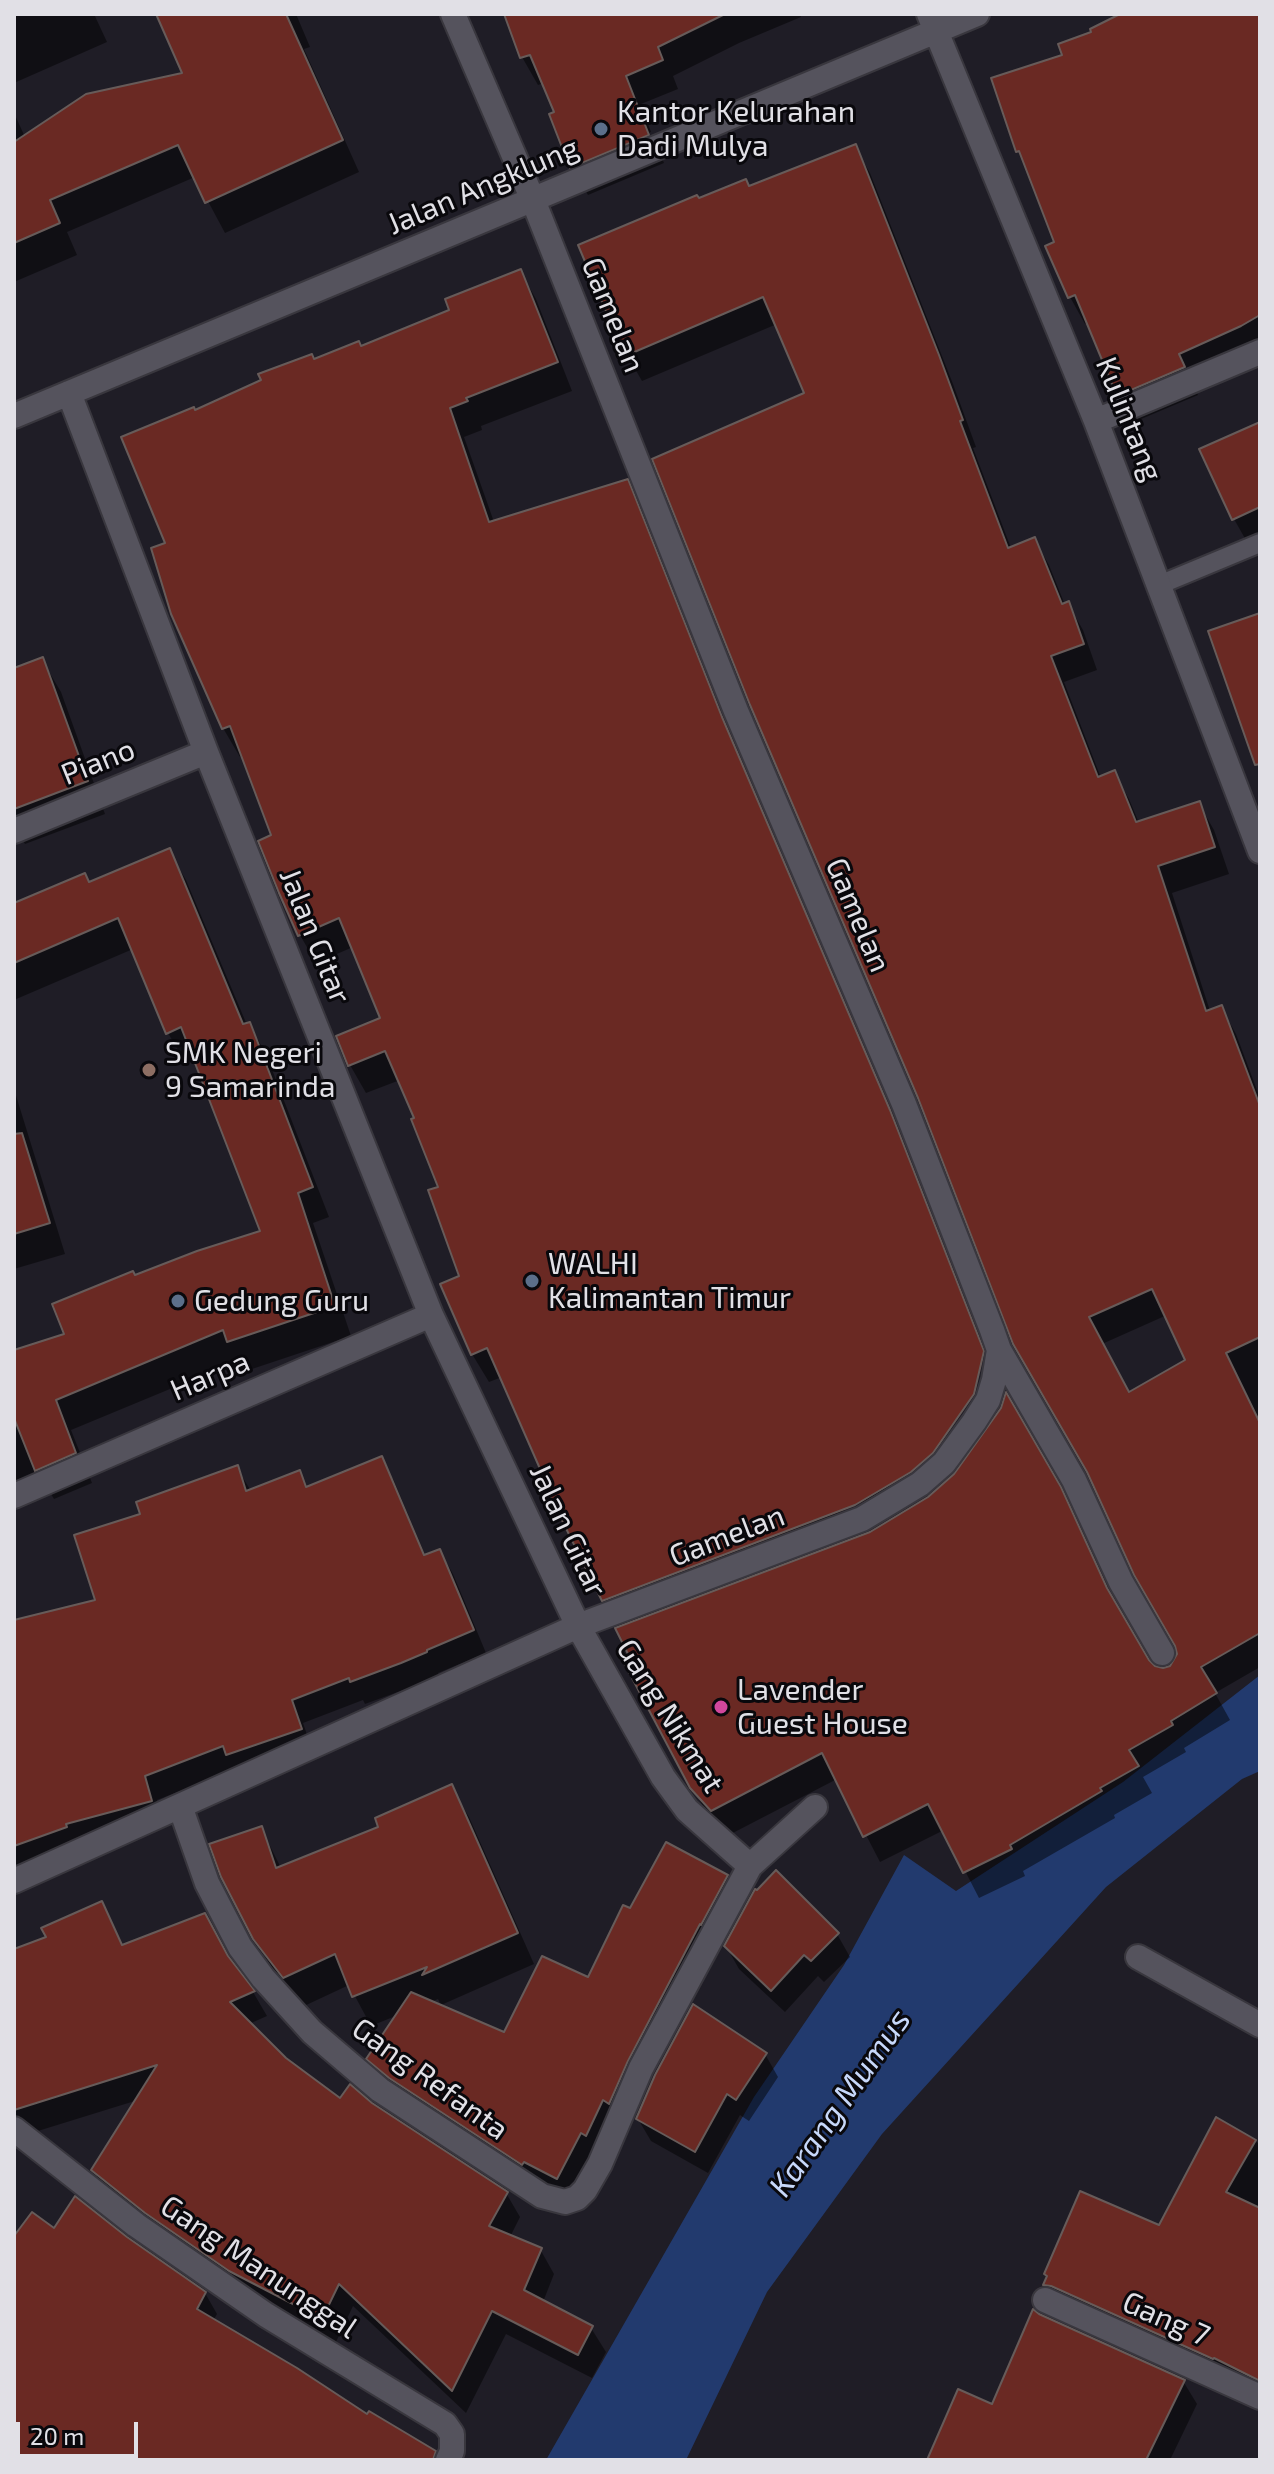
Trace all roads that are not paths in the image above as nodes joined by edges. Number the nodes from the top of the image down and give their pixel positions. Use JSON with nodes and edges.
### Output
{"nodes":[{"id":1,"x":453,"y":14,"type":"edge"},
{"id":2,"x":977,"y":14,"type":"edge"},
{"id":3,"x":933,"y":22,"type":"edge"},
{"id":4,"x":533,"y":200,"type":"junction"},
{"id":5,"x":1260,"y":352,"type":"edge"},
{"id":6,"x":69,"y":393,"type":"junction"},
{"id":7,"x":14,"y":416,"type":"edge"},
{"id":8,"x":1096,"y":421,"type":"junction"},
{"id":9,"x":1260,"y":543,"type":"edge"},
{"id":10,"x":1159,"y":585,"type":"junction"},
{"id":11,"x":206,"y":752,"type":"junction"},
{"id":12,"x":14,"y":831,"type":"edge"},
{"id":13,"x":1260,"y":851,"type":"edge"},
{"id":14,"x":431,"y":1315,"type":"junction"},
{"id":15,"x":999,"y":1350,"type":"junction"},
{"id":16,"x":14,"y":1496,"type":"edge"},
{"id":17,"x":578,"y":1626,"type":"junction"},
{"id":18,"x":1162,"y":1653,"type":"dead end"},
{"id":19,"x":180,"y":1806,"type":"junction"},
{"id":20,"x":815,"y":1807,"type":"dead end"},
{"id":21,"x":750,"y":1866,"type":"junction"},
{"id":22,"x":14,"y":1881,"type":"edge"},
{"id":23,"x":1138,"y":1957,"type":"dead end"},
{"id":24,"x":1260,"y":2025,"type":"edge"},
{"id":25,"x":14,"y":2129,"type":"edge"},
{"id":26,"x":1045,"y":2300,"type":"dead end"},
{"id":27,"x":1260,"y":2397,"type":"edge"},
{"id":28,"x":448,"y":2460,"type":"edge"}],
"edges":[{"from":1,"to":4,"type":"street","name":"Gamelan"},
{"from":2,"to":3,"type":"street","name":"Jalan Angklung"},
{"from":3,"to":4,"type":"street","name":"Jalan Angklung"},
{"from":3,"to":8,"type":"street","name":"Kulintang"},
{"from":4,"to":6,"type":"street","name":"Jalan Angklung"},
{"from":4,"to":15,"type":"street","name":"Gamelan"},
{"from":5,"to":8,"type":"street"},
{"from":6,"to":7,"type":"street","name":"Jalan Angklung"},
{"from":6,"to":11,"type":"street","name":"Jalan Gitar"},
{"from":8,"to":10,"type":"street","name":"Kulintang"},
{"from":9,"to":10,"type":"lane"},
{"from":10,"to":13,"type":"street","name":"Kulintang"},
{"from":11,"to":12,"type":"street","name":"Piano"},
{"from":11,"to":14,"type":"street","name":"Jalan Gitar"},
{"from":14,"to":16,"type":"street","name":"Harpa"},
{"from":14,"to":17,"type":"street","name":"Jalan Gitar"},
{"from":15,"to":17,"type":"street","name":"Gamelan"},
{"from":15,"to":18,"type":"street"},
{"from":17,"to":19,"type":"street","name":"Gamelan"},
{"from":17,"to":21,"type":"street","name":"Gang Nikmat"},
{"from":19,"to":21,"type":"street","name":"Gang Refanta"},
{"from":19,"to":22,"type":"street","name":"Gamelan"},
{"from":20,"to":21,"type":"street"},
{"from":23,"to":24,"type":"street"},
{"from":25,"to":28,"type":"street","name":"Gang Manunggal"},
{"from":26,"to":27,"type":"street","name":"Gang 7"}]}
